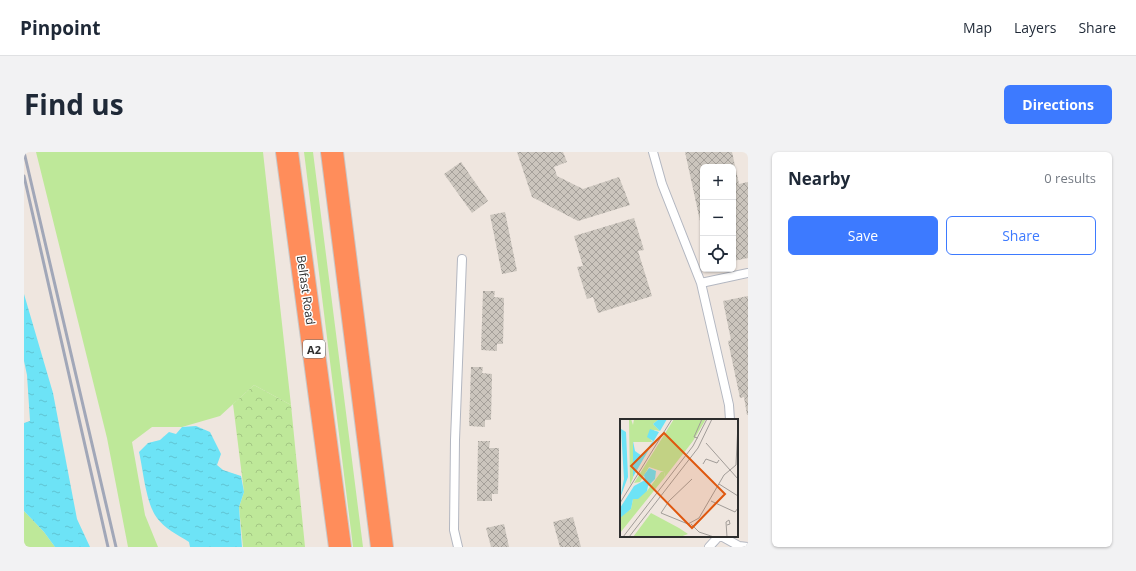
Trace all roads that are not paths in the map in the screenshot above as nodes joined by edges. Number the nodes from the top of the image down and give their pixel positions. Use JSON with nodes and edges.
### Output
{"nodes":[{"id":1,"x":287,"y":152,"type":"edge"},
{"id":2,"x":332,"y":152,"type":"edge"},
{"id":3,"x":652,"y":152,"type":"edge"},
{"id":4,"x":462,"y":259,"type":"dead end"},
{"id":5,"x":748,"y":273,"type":"edge"},
{"id":6,"x":701,"y":282,"type":"junction"},
{"id":7,"x":730,"y":419,"type":"edge"},
{"id":8,"x":719,"y":537,"type":"edge"},
{"id":9,"x":722,"y":537,"type":"edge"},
{"id":10,"x":340,"y":547,"type":"edge"},
{"id":11,"x":382,"y":547,"type":"edge"},
{"id":12,"x":458,"y":547,"type":"edge"},
{"id":13,"x":709,"y":547,"type":"edge"},
{"id":14,"x":748,"y":547,"type":"edge"}],
"edges":[{"from":1,"to":10,"type":"highway","name":"Belfast Road","number":"A2"},
{"from":2,"to":11,"type":"highway"},
{"from":3,"to":6,"type":"lane"},
{"from":4,"to":12,"type":"lane"},
{"from":5,"to":6,"type":"lane"},
{"from":6,"to":7,"type":"lane"},
{"from":8,"to":13,"type":"lane"},
{"from":9,"to":14,"type":"lane"}]}
